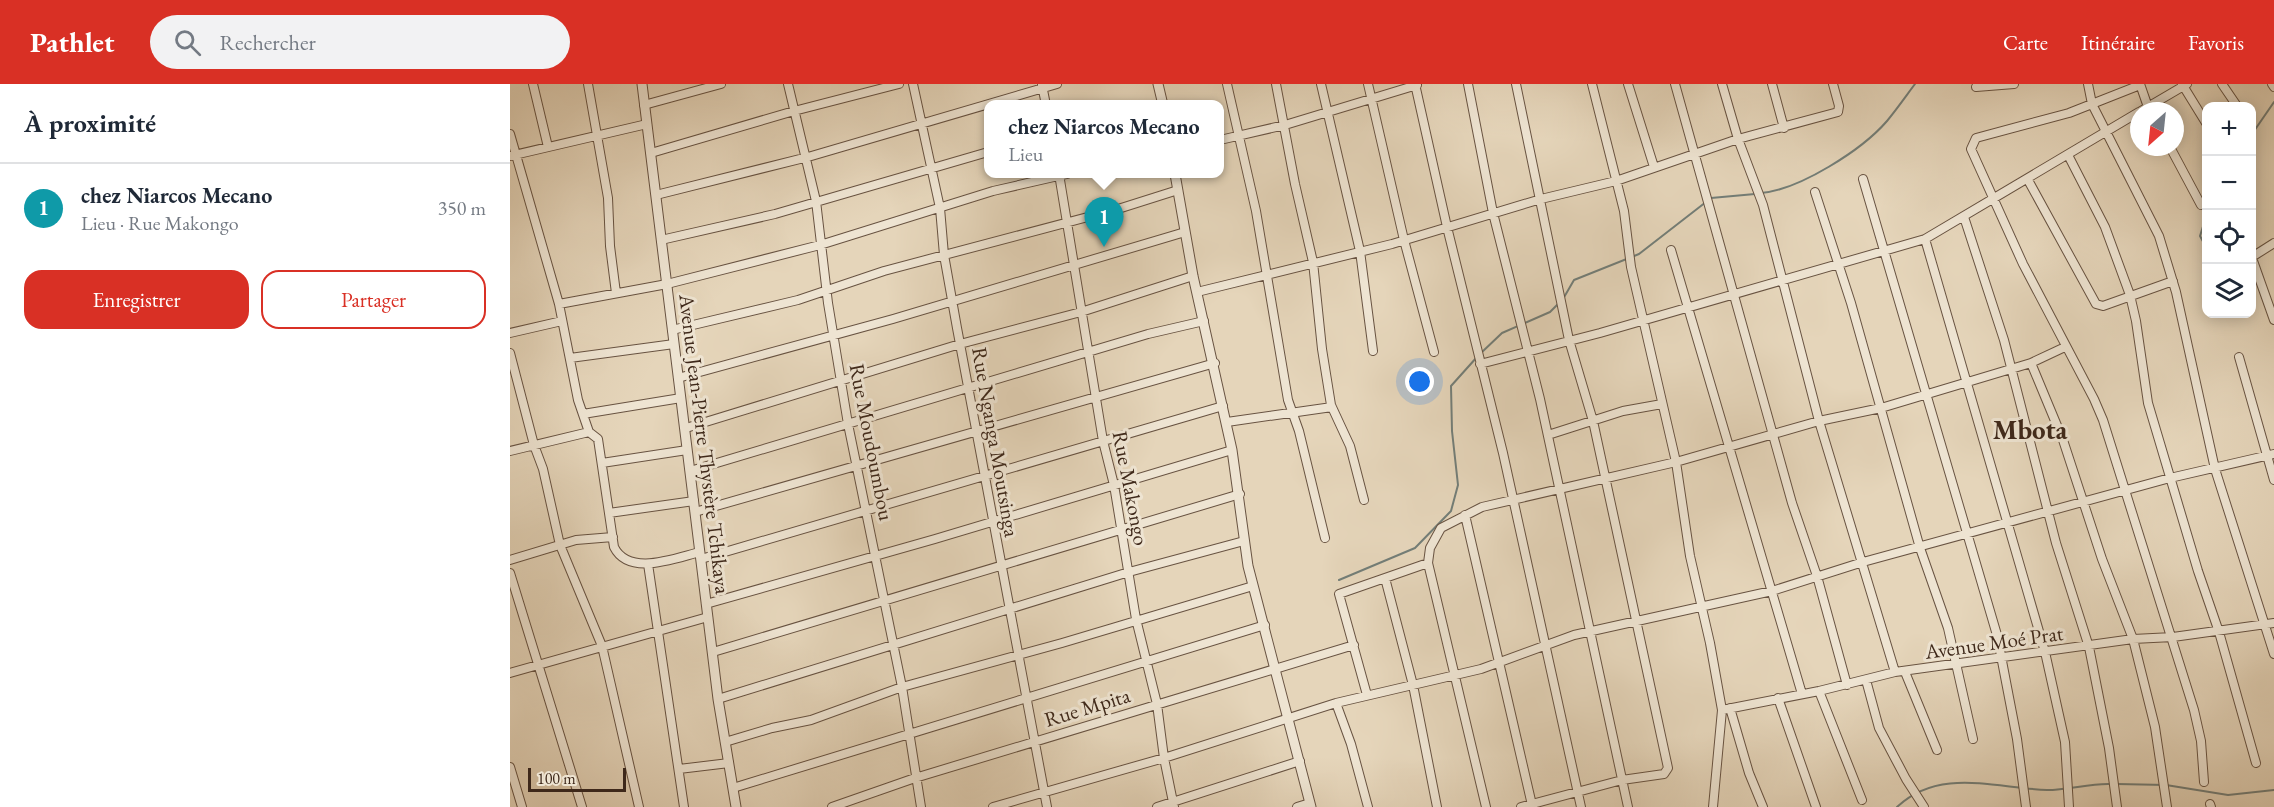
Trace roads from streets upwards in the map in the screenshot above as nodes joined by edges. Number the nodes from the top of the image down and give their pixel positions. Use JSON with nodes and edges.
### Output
{"nodes":[{"id":1,"x":533,"y":84,"type":"edge"},
{"id":2,"x":588,"y":84,"type":"edge"},
{"id":3,"x":642,"y":84,"type":"edge"},
{"id":4,"x":721,"y":84,"type":"edge"},
{"id":5,"x":788,"y":84,"type":"edge"},
{"id":6,"x":899,"y":84,"type":"edge"},
{"id":7,"x":913,"y":84,"type":"edge"},
{"id":8,"x":1057,"y":84,"type":"edge"},
{"id":9,"x":1158,"y":84,"type":"edge"},
{"id":10,"x":1227,"y":84,"type":"edge"},
{"id":11,"x":1276,"y":84,"type":"edge"},
{"id":12,"x":1321,"y":84,"type":"edge"},
{"id":13,"x":1368,"y":84,"type":"edge"},
{"id":14,"x":1467,"y":84,"type":"edge"},
{"id":15,"x":1516,"y":84,"type":"edge"},
{"id":16,"x":1592,"y":84,"type":"edge"},
{"id":17,"x":1628,"y":84,"type":"edge"},
{"id":18,"x":1675,"y":84,"type":"edge"},
{"id":19,"x":1722,"y":84,"type":"edge"},
{"id":20,"x":1772,"y":84,"type":"edge"},
{"id":21,"x":1833,"y":84,"type":"edge"},
{"id":22,"x":2014,"y":84,"type":"edge"},
{"id":23,"x":2088,"y":84,"type":"edge"},
{"id":24,"x":2222,"y":84,"type":"edge"},
{"id":25,"x":1416,"y":85,"type":"edge"},
{"id":26,"x":2140,"y":85,"type":"edge"},
{"id":27,"x":2184,"y":85,"type":"edge"},
{"id":28,"x":1042,"y":86,"type":"edge"},
{"id":29,"x":1976,"y":87,"type":"dead end"},
{"id":30,"x":1371,"y":99,"type":"junction"},
{"id":31,"x":997,"y":100,"type":"edge"},
{"id":32,"x":1160,"y":100,"type":"edge"},
{"id":33,"x":2143,"y":102,"type":"edge"},
{"id":34,"x":2157,"y":102,"type":"edge"},
{"id":35,"x":2234,"y":102,"type":"edge"},
{"id":36,"x":984,"y":104,"type":"edge"},
{"id":37,"x":2092,"y":104,"type":"junction"},
{"id":38,"x":645,"y":105,"type":"junction"},
{"id":39,"x":794,"y":111,"type":"junction"},
{"id":40,"x":1329,"y":111,"type":"junction"},
{"id":41,"x":2202,"y":116,"type":"edge"},
{"id":42,"x":2130,"y":118,"type":"edge"},
{"id":43,"x":647,"y":124,"type":"junction"},
{"id":44,"x":921,"y":124,"type":"junction"},
{"id":45,"x":1285,"y":125,"type":"junction"},
{"id":46,"x":1784,"y":128,"type":"junction"},
{"id":47,"x":2106,"y":132,"type":"junction"},
{"id":48,"x":510,"y":134,"type":"edge"},
{"id":49,"x":1239,"y":134,"type":"junction"},
{"id":50,"x":597,"y":136,"type":"junction"},
{"id":51,"x":1224,"y":139,"type":"edge"},
{"id":52,"x":1738,"y":139,"type":"junction"},
{"id":53,"x":548,"y":147,"type":"junction"},
{"id":54,"x":651,"y":153,"type":"junction"},
{"id":55,"x":984,"y":153,"type":"edge"},
{"id":56,"x":1695,"y":153,"type":"junction"},
{"id":57,"x":513,"y":155,"type":"edge"},
{"id":58,"x":2068,"y":155,"type":"junction"},
{"id":59,"x":2175,"y":156,"type":"edge"},
{"id":60,"x":808,"y":158,"type":"junction"},
{"id":61,"x":1654,"y":167,"type":"junction"},
{"id":62,"x":932,"y":170,"type":"junction"},
{"id":63,"x":1046,"y":178,"type":"edge"},
{"id":64,"x":1062,"y":178,"type":"edge"},
{"id":65,"x":1176,"y":178,"type":"edge"},
{"id":66,"x":1863,"y":179,"type":"dead end"},
{"id":67,"x":2028,"y":180,"type":"junction"},
{"id":68,"x":1616,"y":181,"type":"junction"},
{"id":69,"x":1178,"y":190,"type":"junction"},
{"id":70,"x":1815,"y":192,"type":"dead end"},
{"id":71,"x":656,"y":195,"type":"junction"},
{"id":72,"x":1541,"y":199,"type":"junction"},
{"id":73,"x":816,"y":201,"type":"junction"},
{"id":74,"x":1994,"y":201,"type":"junction"},
{"id":75,"x":2201,"y":205,"type":"dead end"},
{"id":76,"x":940,"y":208,"type":"junction"},
{"id":77,"x":1493,"y":213,"type":"junction"},
{"id":78,"x":1964,"y":218,"type":"junction"},
{"id":79,"x":1067,"y":223,"type":"junction"},
{"id":80,"x":1447,"y":227,"type":"junction"},
{"id":81,"x":1185,"y":232,"type":"junction"},
{"id":82,"x":1925,"y":239,"type":"junction"},
{"id":83,"x":661,"y":240,"type":"junction"},
{"id":84,"x":1404,"y":240,"type":"junction"},
{"id":85,"x":2274,"y":243,"type":"edge"},
{"id":86,"x":820,"y":245,"type":"junction"},
{"id":87,"x":1671,"y":250,"type":"dead end"},
{"id":88,"x":1360,"y":251,"type":"junction"},
{"id":89,"x":1882,"y":252,"type":"junction"},
{"id":90,"x":2256,"y":254,"type":"edge"},
{"id":91,"x":944,"y":255,"type":"junction"},
{"id":92,"x":1074,"y":262,"type":"junction"},
{"id":93,"x":1313,"y":262,"type":"junction"},
{"id":94,"x":2254,"y":264,"type":"edge"},
{"id":95,"x":1836,"y":265,"type":"junction"},
{"id":96,"x":1267,"y":273,"type":"junction"},
{"id":97,"x":1193,"y":276,"type":"junction"},
{"id":98,"x":1782,"y":279,"type":"junction"},
{"id":99,"x":2173,"y":281,"type":"junction"},
{"id":100,"x":667,"y":284,"type":"junction"},
{"id":101,"x":826,"y":290,"type":"junction"},
{"id":102,"x":1197,"y":292,"type":"junction"},
{"id":103,"x":1734,"y":292,"type":"junction"},
{"id":104,"x":616,"y":293,"type":"junction"},
{"id":105,"x":2130,"y":295,"type":"junction"},
{"id":106,"x":952,"y":300,"type":"junction"},
{"id":107,"x":559,"y":304,"type":"junction"},
{"id":108,"x":1689,"y":305,"type":"junction"},
{"id":109,"x":1081,"y":312,"type":"junction"},
{"id":110,"x":1644,"y":320,"type":"junction"},
{"id":111,"x":562,"y":321,"type":"junction"},
{"id":112,"x":1204,"y":321,"type":"junction"},
{"id":113,"x":2274,"y":321,"type":"edge"},
{"id":114,"x":672,"y":330,"type":"junction"},
{"id":115,"x":510,"y":333,"type":"edge"},
{"id":116,"x":833,"y":335,"type":"junction"},
{"id":117,"x":1569,"y":340,"type":"junction"},
{"id":118,"x":674,"y":344,"type":"junction"},
{"id":119,"x":960,"y":344,"type":"junction"},
{"id":120,"x":2065,"y":347,"type":"junction"},
{"id":121,"x":1373,"y":351,"type":"dead end"},
{"id":122,"x":1526,"y":351,"type":"junction"},
{"id":123,"x":1088,"y":352,"type":"junction"},
{"id":124,"x":1434,"y":352,"type":"dead end"},
{"id":125,"x":510,"y":353,"type":"edge"},
{"id":126,"x":2239,"y":357,"type":"dead end"},
{"id":127,"x":570,"y":358,"type":"junction"},
{"id":128,"x":1215,"y":363,"type":"junction"},
{"id":129,"x":2031,"y":363,"type":"junction"},
{"id":130,"x":1480,"y":364,"type":"junction"},
{"id":131,"x":2010,"y":369,"type":"junction"},
{"id":132,"x":678,"y":378,"type":"junction"},
{"id":133,"x":842,"y":380,"type":"junction"},
{"id":134,"x":1968,"y":382,"type":"junction"},
{"id":135,"x":970,"y":388,"type":"junction"},
{"id":136,"x":1927,"y":394,"type":"junction"},
{"id":137,"x":1097,"y":397,"type":"junction"},
{"id":138,"x":681,"y":398,"type":"junction"},
{"id":139,"x":1662,"y":404,"type":"junction"},
{"id":140,"x":1223,"y":406,"type":"junction"},
{"id":141,"x":1332,"y":407,"type":"junction"},
{"id":142,"x":1881,"y":408,"type":"junction"},
{"id":143,"x":1293,"y":411,"type":"junction"},
{"id":144,"x":583,"y":414,"type":"junction"},
{"id":145,"x":1593,"y":420,"type":"junction"},
{"id":146,"x":1819,"y":421,"type":"junction"},
{"id":147,"x":1227,"y":423,"type":"junction"},
{"id":148,"x":848,"y":424,"type":"junction"},
{"id":149,"x":686,"y":428,"type":"junction"},
{"id":150,"x":589,"y":432,"type":"junction"},
{"id":151,"x":977,"y":433,"type":"junction"},
{"id":152,"x":1775,"y":434,"type":"junction"},
{"id":153,"x":1548,"y":435,"type":"junction"},
{"id":154,"x":1103,"y":441,"type":"junction"},
{"id":155,"x":534,"y":445,"type":"junction"},
{"id":156,"x":1729,"y":448,"type":"junction"},
{"id":157,"x":687,"y":450,"type":"junction"},
{"id":158,"x":1232,"y":450,"type":"junction"},
{"id":159,"x":510,"y":451,"type":"edge"},
{"id":160,"x":2271,"y":455,"type":"edge"},
{"id":161,"x":1676,"y":462,"type":"junction"},
{"id":162,"x":602,"y":463,"type":"junction"},
{"id":163,"x":857,"y":466,"type":"junction"},
{"id":164,"x":2215,"y":470,"type":"junction"},
{"id":165,"x":690,"y":471,"type":"junction"},
{"id":166,"x":987,"y":475,"type":"junction"},
{"id":167,"x":1605,"y":478,"type":"junction"},
{"id":168,"x":2170,"y":478,"type":"junction"},
{"id":169,"x":2274,"y":480,"type":"edge"},
{"id":170,"x":1114,"y":485,"type":"junction"},
{"id":171,"x":1560,"y":490,"type":"junction"},
{"id":172,"x":2124,"y":491,"type":"junction"},
{"id":173,"x":1240,"y":494,"type":"junction"},
{"id":174,"x":1364,"y":500,"type":"dead end"},
{"id":175,"x":1513,"y":500,"type":"junction"},
{"id":176,"x":694,"y":501,"type":"junction"},
{"id":177,"x":2082,"y":502,"type":"junction"},
{"id":178,"x":695,"y":512,"type":"junction"},
{"id":179,"x":866,"y":512,"type":"junction"},
{"id":180,"x":2049,"y":512,"type":"junction"},
{"id":181,"x":609,"y":513,"type":"junction"},
{"id":182,"x":1465,"y":515,"type":"junction"},
{"id":183,"x":993,"y":521,"type":"junction"},
{"id":184,"x":2008,"y":523,"type":"junction"},
{"id":185,"x":1120,"y":530,"type":"junction"},
{"id":186,"x":1966,"y":535,"type":"junction"},
{"id":187,"x":613,"y":537,"type":"junction"},
{"id":188,"x":1325,"y":538,"type":"dead end"},
{"id":189,"x":1244,"y":541,"type":"junction"},
{"id":190,"x":560,"y":546,"type":"junction"},
{"id":191,"x":1920,"y":548,"type":"junction"},
{"id":192,"x":700,"y":556,"type":"junction"},
{"id":193,"x":876,"y":556,"type":"junction"},
{"id":194,"x":510,"y":560,"type":"edge"},
{"id":195,"x":1863,"y":562,"type":"junction"},
{"id":196,"x":1428,"y":563,"type":"junction"},
{"id":197,"x":648,"y":564,"type":"junction"},
{"id":198,"x":1000,"y":567,"type":"junction"},
{"id":199,"x":1129,"y":572,"type":"junction"},
{"id":200,"x":510,"y":573,"type":"edge"},
{"id":201,"x":1817,"y":576,"type":"junction"},
{"id":202,"x":1385,"y":578,"type":"junction"},
{"id":203,"x":1252,"y":586,"type":"junction"},
{"id":204,"x":1772,"y":591,"type":"junction"},
{"id":205,"x":884,"y":601,"type":"junction"},
{"id":206,"x":706,"y":604,"type":"junction"},
{"id":207,"x":1702,"y":607,"type":"junction"},
{"id":208,"x":1008,"y":610,"type":"junction"},
{"id":209,"x":708,"y":617,"type":"junction"},
{"id":210,"x":1136,"y":619,"type":"junction"},
{"id":211,"x":1635,"y":620,"type":"junction"},
{"id":212,"x":2270,"y":624,"type":"edge"},
{"id":213,"x":1265,"y":625,"type":"junction"},
{"id":214,"x":657,"y":631,"type":"junction"},
{"id":215,"x":1591,"y":631,"type":"junction"},
{"id":216,"x":2219,"y":632,"type":"junction"},
{"id":217,"x":2173,"y":637,"type":"junction"},
{"id":218,"x":2133,"y":639,"type":"junction"},
{"id":219,"x":893,"y":645,"type":"junction"},
{"id":220,"x":1354,"y":645,"type":"junction"},
{"id":221,"x":603,"y":646,"type":"junction"},
{"id":222,"x":1546,"y":646,"type":"junction"},
{"id":223,"x":2089,"y":647,"type":"junction"},
{"id":224,"x":713,"y":652,"type":"junction"},
{"id":225,"x":2045,"y":652,"type":"junction"},
{"id":226,"x":2274,"y":654,"type":"edge"},
{"id":227,"x":1018,"y":655,"type":"junction"},
{"id":228,"x":2002,"y":659,"type":"junction"},
{"id":229,"x":1146,"y":661,"type":"junction"},
{"id":230,"x":1501,"y":663,"type":"junction"},
{"id":231,"x":1958,"y":665,"type":"junction"},
{"id":232,"x":537,"y":666,"type":"junction"},
{"id":233,"x":1276,"y":668,"type":"junction"},
{"id":234,"x":1895,"y":672,"type":"junction"},
{"id":235,"x":1905,"y":672,"type":"junction"},
{"id":236,"x":510,"y":674,"type":"edge"},
{"id":237,"x":1457,"y":676,"type":"junction"},
{"id":238,"x":1866,"y":680,"type":"junction"},
{"id":239,"x":1413,"y":685,"type":"junction"},
{"id":240,"x":1846,"y":685,"type":"junction"},
{"id":241,"x":902,"y":687,"type":"junction"},
{"id":242,"x":1820,"y":691,"type":"junction"},
{"id":243,"x":1802,"y":694,"type":"junction"},
{"id":244,"x":1367,"y":695,"type":"junction"},
{"id":245,"x":1778,"y":698,"type":"junction"},
{"id":246,"x":718,"y":699,"type":"junction"},
{"id":247,"x":1025,"y":699,"type":"junction"},
{"id":248,"x":1336,"y":703,"type":"junction"},
{"id":249,"x":1157,"y":704,"type":"junction"},
{"id":250,"x":1726,"y":709,"type":"junction"},
{"id":251,"x":1289,"y":719,"type":"junction"},
{"id":252,"x":910,"y":735,"type":"junction"},
{"id":253,"x":1974,"y":739,"type":"dead end"},
{"id":254,"x":725,"y":742,"type":"junction"},
{"id":255,"x":1035,"y":742,"type":"junction"},
{"id":256,"x":1937,"y":750,"type":"dead end"},
{"id":257,"x":1164,"y":758,"type":"junction"},
{"id":258,"x":1300,"y":761,"type":"junction"},
{"id":259,"x":729,"y":763,"type":"junction"},
{"id":260,"x":2256,"y":763,"type":"dead end"},
{"id":261,"x":510,"y":767,"type":"edge"},
{"id":262,"x":679,"y":769,"type":"junction"},
{"id":263,"x":915,"y":778,"type":"junction"},
{"id":264,"x":1622,"y":780,"type":"junction"},
{"id":265,"x":2204,"y":782,"type":"dead end"},
{"id":266,"x":733,"y":788,"type":"junction"},
{"id":267,"x":1045,"y":791,"type":"junction"},
{"id":268,"x":1577,"y":791,"type":"junction"},
{"id":269,"x":1862,"y":800,"type":"dead end"},
{"id":270,"x":1174,"y":804,"type":"edge"},
{"id":271,"x":1310,"y":805,"type":"edge"},
{"id":272,"x":1532,"y":805,"type":"edge"},
{"id":273,"x":522,"y":807,"type":"edge"},
{"id":274,"x":582,"y":807,"type":"edge"},
{"id":275,"x":639,"y":807,"type":"edge"},
{"id":276,"x":684,"y":807,"type":"edge"},
{"id":277,"x":736,"y":807,"type":"edge"},
{"id":278,"x":832,"y":807,"type":"edge"},
{"id":279,"x":921,"y":807,"type":"edge"},
{"id":280,"x":993,"y":807,"type":"edge"},
{"id":281,"x":1047,"y":807,"type":"edge"},
{"id":282,"x":1157,"y":807,"type":"edge"},
{"id":283,"x":1297,"y":807,"type":"edge"},
{"id":284,"x":1368,"y":807,"type":"edge"},
{"id":285,"x":1437,"y":807,"type":"edge"},
{"id":286,"x":1486,"y":807,"type":"edge"},
{"id":287,"x":1521,"y":807,"type":"edge"},
{"id":288,"x":1581,"y":807,"type":"edge"},
{"id":289,"x":1628,"y":807,"type":"edge"},
{"id":290,"x":1713,"y":807,"type":"edge"},
{"id":291,"x":1763,"y":807,"type":"edge"},
{"id":292,"x":1815,"y":807,"type":"edge"},
{"id":293,"x":1924,"y":807,"type":"edge"},
{"id":294,"x":2026,"y":807,"type":"edge"},
{"id":295,"x":2069,"y":807,"type":"edge"},
{"id":296,"x":2117,"y":807,"type":"edge"},
{"id":297,"x":2168,"y":807,"type":"edge"}],
"edges":[{"from":1,"to":53,"type":"street"},
{"from":2,"to":50,"type":"street"},
{"from":3,"to":38,"type":"street","name":"Avenue Jean-Pierre Thystère Tchikaya"},
{"from":4,"to":38,"type":"street"},
{"from":5,"to":39,"type":"street","name":"Rue Moudoumbou"},
{"from":6,"to":39,"type":"street"},
{"from":7,"to":44,"type":"street","name":"Rue Nganga Moutsinga"},
{"from":8,"to":28,"type":"street"},
{"from":9,"to":32,"type":"street"},
{"from":10,"to":49,"type":"street"},
{"from":11,"to":45,"type":"street"},
{"from":12,"to":40,"type":"street"},
{"from":13,"to":30,"type":"street"},
{"from":14,"to":77,"type":"street"},
{"from":15,"to":72,"type":"street"},
{"from":16,"to":68,"type":"street"},
{"from":17,"to":61,"type":"street"},
{"from":18,"to":56,"type":"street"},
{"from":19,"to":52,"type":"street"},
{"from":20,"to":46,"type":"street"},
{"from":21,"to":46,"type":"street"},
{"from":22,"to":29,"type":"street"},
{"from":23,"to":37,"type":"street"},
{"from":24,"to":35,"type":"street"},
{"from":25,"to":30,"type":"street"},
{"from":25,"to":80,"type":"street"},
{"from":26,"to":33,"type":"street"},
{"from":26,"to":37,"type":"street"},
{"from":27,"to":34,"type":"street"},
{"from":27,"to":41,"type":"street"},
{"from":28,"to":31,"type":"street"},
{"from":30,"to":40,"type":"street"},
{"from":30,"to":84,"type":"street"},
{"from":36,"to":44,"type":"street"},
{"from":37,"to":47,"type":"street"},
{"from":37,"to":74,"type":"street"},
{"from":38,"to":43,"type":"street","name":"Avenue Jean-Pierre Thystère Tchikaya"},
{"from":39,"to":54,"type":"street"},
{"from":39,"to":60,"type":"street","name":"Rue Moudoumbou"},
{"from":40,"to":45,"type":"street"},
{"from":40,"to":88,"type":"street"},
{"from":42,"to":47,"type":"street"},
{"from":43,"to":50,"type":"street"},
{"from":43,"to":54,"type":"street","name":"Avenue Jean-Pierre Thystère Tchikaya"},
{"from":44,"to":60,"type":"street"},
{"from":44,"to":62,"type":"street","name":"Rue Nganga Moutsinga"},
{"from":45,"to":49,"type":"street"},
{"from":45,"to":93,"type":"street"},
{"from":46,"to":52,"type":"street"},
{"from":47,"to":58,"type":"street"},
{"from":47,"to":99,"type":"street"},
{"from":48,"to":57,"type":"street"},
{"from":49,"to":51,"type":"street"},
{"from":49,"to":96,"type":"street"},
{"from":50,"to":53,"type":"street"},
{"from":50,"to":104,"type":"street"},
{"from":52,"to":56,"type":"street"},
{"from":52,"to":98,"type":"street"},
{"from":53,"to":57,"type":"street"},
{"from":54,"to":71,"type":"street","name":"Avenue Jean-Pierre Thystère Tchikaya"},
{"from":55,"to":62,"type":"street"},
{"from":56,"to":61,"type":"street"},
{"from":56,"to":103,"type":"street"},
{"from":57,"to":107,"type":"street"},
{"from":58,"to":67,"type":"street"},
{"from":58,"to":105,"type":"street"},
{"from":59,"to":75,"type":"street"},
{"from":60,"to":71,"type":"street"},
{"from":60,"to":73,"type":"street","name":"Rue Moudoumbou"},
{"from":61,"to":68,"type":"street"},
{"from":62,"to":73,"type":"street"},
{"from":62,"to":76,"type":"street","name":"Rue Nganga Moutsinga"},
{"from":63,"to":76,"type":"street"},
{"from":64,"to":79,"type":"street","name":"Rue Makongo"},
{"from":65,"to":69,"type":"street"},
{"from":66,"to":89,"type":"street"},
{"from":67,"to":74,"type":"street"},
{"from":67,"to":105,"type":"street"},
{"from":68,"to":72,"type":"street"},
{"from":68,"to":110,"type":"street"},
{"from":69,"to":79,"type":"street"},
{"from":69,"to":81,"type":"street"},
{"from":70,"to":95,"type":"street"},
{"from":71,"to":83,"type":"street","name":"Avenue Jean-Pierre Thystère Tchikaya"},
{"from":72,"to":77,"type":"street"},
{"from":72,"to":117,"type":"street"},
{"from":73,"to":83,"type":"street"},
{"from":73,"to":86,"type":"street","name":"Rue Moudoumbou"},
{"from":74,"to":78,"type":"street"},
{"from":74,"to":120,"type":"street"},
{"from":76,"to":86,"type":"street"},
{"from":76,"to":91,"type":"street","name":"Rue Nganga Moutsinga"},
{"from":77,"to":80,"type":"street"},
{"from":77,"to":122,"type":"street"},
{"from":78,"to":82,"type":"street"},
{"from":78,"to":131,"type":"street"},
{"from":79,"to":91,"type":"street"},
{"from":79,"to":92,"type":"street","name":"Rue Makongo"},
{"from":80,"to":84,"type":"street"},
{"from":80,"to":130,"type":"street"},
{"from":81,"to":92,"type":"street"},
{"from":81,"to":97,"type":"street"},
{"from":82,"to":89,"type":"street"},
{"from":82,"to":134,"type":"street"},
{"from":83,"to":100,"type":"street","name":"Avenue Jean-Pierre Thystère Tchikaya"},
{"from":84,"to":88,"type":"street"},
{"from":84,"to":124,"type":"street"},
{"from":85,"to":90,"type":"street"},
{"from":86,"to":100,"type":"street"},
{"from":86,"to":101,"type":"street","name":"Rue Moudoumbou"},
{"from":87,"to":108,"type":"street"},
{"from":88,"to":93,"type":"street"},
{"from":88,"to":121,"type":"street"},
{"from":89,"to":95,"type":"street"},
{"from":89,"to":136,"type":"street"},
{"from":91,"to":101,"type":"street"},
{"from":91,"to":106,"type":"street","name":"Rue Nganga Moutsinga"},
{"from":92,"to":106,"type":"street"},
{"from":92,"to":109,"type":"street","name":"Rue Makongo"},
{"from":93,"to":96,"type":"street"},
{"from":93,"to":141,"type":"street"},
{"from":94,"to":113,"type":"street"},
{"from":95,"to":98,"type":"street"},
{"from":95,"to":142,"type":"street"},
{"from":96,"to":102,"type":"street"},
{"from":96,"to":143,"type":"street"},
{"from":97,"to":102,"type":"street"},
{"from":97,"to":109,"type":"street"},
{"from":98,"to":103,"type":"street"},
{"from":98,"to":146,"type":"street"},
{"from":99,"to":105,"type":"street"},
{"from":99,"to":164,"type":"street"},
{"from":100,"to":104,"type":"street"},
{"from":100,"to":114,"type":"street","name":"Avenue Jean-Pierre Thystère Tchikaya"},
{"from":101,"to":114,"type":"street"},
{"from":101,"to":116,"type":"street","name":"Rue Moudoumbou"},
{"from":102,"to":112,"type":"street"},
{"from":103,"to":108,"type":"street"},
{"from":103,"to":152,"type":"street"},
{"from":104,"to":107,"type":"street"},
{"from":105,"to":168,"type":"street"},
{"from":106,"to":116,"type":"street"},
{"from":106,"to":119,"type":"street","name":"Rue Nganga Moutsinga"},
{"from":107,"to":111,"type":"street"},
{"from":108,"to":110,"type":"street"},
{"from":108,"to":156,"type":"street"},
{"from":109,"to":119,"type":"street"},
{"from":109,"to":123,"type":"street","name":"Rue Makongo"},
{"from":110,"to":117,"type":"street"},
{"from":110,"to":139,"type":"street"},
{"from":111,"to":115,"type":"street"},
{"from":111,"to":127,"type":"street"},
{"from":112,"to":123,"type":"street"},
{"from":112,"to":128,"type":"street"},
{"from":114,"to":118,"type":"street","name":"Avenue Jean-Pierre Thystère Tchikaya"},
{"from":116,"to":132,"type":"street"},
{"from":116,"to":133,"type":"street","name":"Rue Moudoumbou"},
{"from":117,"to":122,"type":"street"},
{"from":117,"to":145,"type":"street"},
{"from":118,"to":127,"type":"street"},
{"from":118,"to":132,"type":"street","name":"Avenue Jean-Pierre Thystère Tchikaya"},
{"from":119,"to":133,"type":"street"},
{"from":119,"to":135,"type":"street","name":"Rue Nganga Moutsinga"},
{"from":120,"to":129,"type":"street"},
{"from":120,"to":172,"type":"street"},
{"from":122,"to":130,"type":"street"},
{"from":122,"to":153,"type":"street"},
{"from":123,"to":135,"type":"street"},
{"from":123,"to":137,"type":"street","name":"Rue Makongo"},
{"from":125,"to":155,"type":"street"},
{"from":126,"to":160,"type":"street"},
{"from":127,"to":144,"type":"street"},
{"from":128,"to":137,"type":"street"},
{"from":128,"to":140,"type":"street"},
{"from":129,"to":131,"type":"street"},
{"from":129,"to":177,"type":"street"},
{"from":130,"to":175,"type":"street"},
{"from":131,"to":134,"type":"street"},
{"from":131,"to":180,"type":"street"},
{"from":132,"to":138,"type":"street","name":"Avenue Jean-Pierre Thystère Tchikaya"},
{"from":133,"to":148,"type":"street","name":"Rue Moudoumbou"},
{"from":133,"to":149,"type":"street"},
{"from":134,"to":136,"type":"street"},
{"from":134,"to":184,"type":"street"},
{"from":135,"to":148,"type":"street"},
{"from":135,"to":151,"type":"street","name":"Rue Nganga Moutsinga"},
{"from":136,"to":142,"type":"street"},
{"from":136,"to":186,"type":"street"},
{"from":137,"to":151,"type":"street"},
{"from":137,"to":154,"type":"street","name":"Rue Makongo"},
{"from":138,"to":144,"type":"street"},
{"from":138,"to":149,"type":"street","name":"Avenue Jean-Pierre Thystère Tchikaya"},
{"from":139,"to":145,"type":"street"},
{"from":139,"to":161,"type":"street"},
{"from":140,"to":147,"type":"street"},
{"from":140,"to":154,"type":"street"},
{"from":141,"to":143,"type":"street"},
{"from":141,"to":174,"type":"street"},
{"from":142,"to":146,"type":"street"},
{"from":142,"to":191,"type":"street"},
{"from":143,"to":147,"type":"street"},
{"from":143,"to":188,"type":"street"},
{"from":144,"to":150,"type":"street"},
{"from":145,"to":153,"type":"street"},
{"from":145,"to":167,"type":"street"},
{"from":146,"to":152,"type":"street"},
{"from":146,"to":195,"type":"street"},
{"from":147,"to":158,"type":"street"},
{"from":148,"to":163,"type":"street","name":"Rue Moudoumbou"},
{"from":148,"to":165,"type":"street"},
{"from":149,"to":157,"type":"street","name":"Avenue Jean-Pierre Thystère Tchikaya"},
{"from":150,"to":155,"type":"street"},
{"from":150,"to":162,"type":"street"},
{"from":151,"to":163,"type":"street"},
{"from":151,"to":166,"type":"street","name":"Rue Nganga Moutsinga"},
{"from":152,"to":156,"type":"street"},
{"from":152,"to":201,"type":"street"},
{"from":153,"to":171,"type":"street"},
{"from":154,"to":166,"type":"street"},
{"from":154,"to":170,"type":"street","name":"Rue Makongo"},
{"from":155,"to":159,"type":"street"},
{"from":155,"to":190,"type":"street"},
{"from":156,"to":161,"type":"street"},
{"from":156,"to":204,"type":"street"},
{"from":157,"to":162,"type":"street"},
{"from":157,"to":165,"type":"street","name":"Avenue Jean-Pierre Thystère Tchikaya"},
{"from":158,"to":170,"type":"street"},
{"from":158,"to":173,"type":"street"},
{"from":160,"to":164,"type":"street"},
{"from":160,"to":169,"type":"street"},
{"from":161,"to":167,"type":"street"},
{"from":161,"to":207,"type":"street"},
{"from":162,"to":181,"type":"street"},
{"from":163,"to":178,"type":"street"},
{"from":163,"to":179,"type":"street","name":"Rue Moudoumbou"},
{"from":164,"to":168,"type":"street"},
{"from":164,"to":212,"type":"street"},
{"from":165,"to":176,"type":"street","name":"Avenue Jean-Pierre Thystère Tchikaya"},
{"from":166,"to":179,"type":"street"},
{"from":166,"to":183,"type":"street","name":"Rue Nganga Moutsinga"},
{"from":167,"to":171,"type":"street"},
{"from":167,"to":211,"type":"street"},
{"from":168,"to":172,"type":"street"},
{"from":168,"to":216,"type":"street"},
{"from":170,"to":183,"type":"street"},
{"from":170,"to":185,"type":"street","name":"Rue Makongo"},
{"from":171,"to":175,"type":"street"},
{"from":171,"to":215,"type":"street"},
{"from":172,"to":177,"type":"street"},
{"from":172,"to":217,"type":"street"},
{"from":173,"to":185,"type":"street"},
{"from":173,"to":189,"type":"street"},
{"from":175,"to":182,"type":"street"},
{"from":175,"to":222,"type":"street"},
{"from":176,"to":178,"type":"street","name":"Avenue Jean-Pierre Thystère Tchikaya"},
{"from":176,"to":181,"type":"street"},
{"from":177,"to":180,"type":"street"},
{"from":177,"to":218,"type":"street"},
{"from":178,"to":192,"type":"street","name":"Avenue Jean-Pierre Thystère Tchikaya"},
{"from":179,"to":192,"type":"street"},
{"from":179,"to":193,"type":"street","name":"Rue Moudoumbou"},
{"from":180,"to":184,"type":"street"},
{"from":180,"to":223,"type":"street"},
{"from":181,"to":187,"type":"street"},
{"from":182,"to":196,"type":"street"},
{"from":182,"to":230,"type":"street"},
{"from":183,"to":193,"type":"street"},
{"from":183,"to":198,"type":"street","name":"Rue Nganga Moutsinga"},
{"from":184,"to":186,"type":"street"},
{"from":184,"to":225,"type":"street"},
{"from":185,"to":198,"type":"street"},
{"from":185,"to":199,"type":"street","name":"Rue Makongo"},
{"from":186,"to":191,"type":"street"},
{"from":186,"to":228,"type":"street"},
{"from":187,"to":190,"type":"street"},
{"from":187,"to":197,"type":"street"},
{"from":189,"to":199,"type":"street"},
{"from":189,"to":203,"type":"street"},
{"from":190,"to":194,"type":"street"},
{"from":190,"to":221,"type":"street"},
{"from":191,"to":195,"type":"street"},
{"from":191,"to":231,"type":"street"},
{"from":192,"to":197,"type":"street"},
{"from":192,"to":206,"type":"street","name":"Avenue Jean-Pierre Thystère Tchikaya"},
{"from":193,"to":205,"type":"street","name":"Rue Moudoumbou"},
{"from":193,"to":206,"type":"street"},
{"from":195,"to":201,"type":"street"},
{"from":195,"to":234,"type":"street"},
{"from":196,"to":202,"type":"street"},
{"from":196,"to":237,"type":"street"},
{"from":197,"to":214,"type":"street"},
{"from":198,"to":205,"type":"street"},
{"from":198,"to":208,"type":"street","name":"Rue Nganga Moutsinga"},
{"from":199,"to":208,"type":"street"},
{"from":199,"to":210,"type":"street","name":"Rue Makongo"},
{"from":200,"to":232,"type":"street"},
{"from":201,"to":204,"type":"street"},
{"from":201,"to":240,"type":"street"},
{"from":202,"to":220,"type":"street"},
{"from":202,"to":239,"type":"street"},
{"from":203,"to":210,"type":"street"},
{"from":203,"to":213,"type":"street"},
{"from":204,"to":207,"type":"street"},
{"from":204,"to":243,"type":"street"},
{"from":205,"to":219,"type":"street","name":"Rue Moudoumbou"},
{"from":205,"to":224,"type":"street"},
{"from":206,"to":209,"type":"street","name":"Avenue Jean-Pierre Thystère Tchikaya"},
{"from":207,"to":211,"type":"street"},
{"from":207,"to":250,"type":"street"},
{"from":208,"to":219,"type":"street"},
{"from":208,"to":227,"type":"street","name":"Rue Nganga Moutsinga"},
{"from":209,"to":214,"type":"street"},
{"from":209,"to":224,"type":"street","name":"Avenue Jean-Pierre Thystère Tchikaya"},
{"from":210,"to":227,"type":"street"},
{"from":210,"to":229,"type":"street","name":"Rue Makongo"},
{"from":211,"to":215,"type":"street"},
{"from":211,"to":264,"type":"street"},
{"from":212,"to":216,"type":"street","name":"Avenue Moé Prat"},
{"from":212,"to":226,"type":"street"},
{"from":213,"to":229,"type":"street"},
{"from":213,"to":233,"type":"street"},
{"from":214,"to":221,"type":"street"},
{"from":214,"to":262,"type":"street"},
{"from":215,"to":222,"type":"street"},
{"from":215,"to":264,"type":"street"},
{"from":216,"to":217,"type":"street","name":"Avenue Moé Prat"},
{"from":216,"to":260,"type":"street"},
{"from":217,"to":218,"type":"street","name":"Avenue Moé Prat"},
{"from":217,"to":265,"type":"street"},
{"from":218,"to":223,"type":"street","name":"Avenue Moé Prat"},
{"from":218,"to":297,"type":"street"},
{"from":219,"to":241,"type":"street","name":"Rue Moudoumbou"},
{"from":219,"to":246,"type":"street"},
{"from":220,"to":233,"type":"street","name":"Rue Mpita"},
{"from":220,"to":244,"type":"street"},
{"from":221,"to":232,"type":"street"},
{"from":221,"to":275,"type":"street"},
{"from":222,"to":230,"type":"street"},
{"from":222,"to":268,"type":"street"},
{"from":223,"to":225,"type":"street","name":"Avenue Moé Prat"},
{"from":223,"to":296,"type":"street"},
{"from":224,"to":246,"type":"street","name":"Avenue Jean-Pierre Thystère Tchikaya"},
{"from":225,"to":228,"type":"street","name":"Avenue Moé Prat"},
{"from":225,"to":295,"type":"street"},
{"from":227,"to":241,"type":"street"},
{"from":227,"to":247,"type":"street","name":"Rue Nganga Moutsinga"},
{"from":228,"to":231,"type":"street","name":"Avenue Moé Prat"},
{"from":228,"to":294,"type":"street"},
{"from":229,"to":247,"type":"street"},
{"from":229,"to":249,"type":"street","name":"Rue Makongo"},
{"from":230,"to":237,"type":"street"},
{"from":230,"to":272,"type":"street"},
{"from":231,"to":235,"type":"street","name":"Avenue Moé Prat"},
{"from":231,"to":253,"type":"street"},
{"from":232,"to":236,"type":"street"},
{"from":232,"to":274,"type":"street"},
{"from":233,"to":249,"type":"street","name":"Rue Mpita"},
{"from":233,"to":251,"type":"street"},
{"from":234,"to":235,"type":"street","name":"Avenue Moé Prat"},
{"from":234,"to":238,"type":"street","name":"Avenue Moé Prat"},
{"from":235,"to":256,"type":"street"},
{"from":237,"to":239,"type":"street"},
{"from":237,"to":286,"type":"street"},
{"from":238,"to":240,"type":"street","name":"Avenue Moé Prat"},
{"from":238,"to":293,"type":"street"},
{"from":239,"to":244,"type":"street"},
{"from":239,"to":285,"type":"street"},
{"from":240,"to":242,"type":"street","name":"Avenue Moé Prat"},
{"from":241,"to":252,"type":"street","name":"Rue Moudoumbou"},
{"from":241,"to":254,"type":"street"},
{"from":242,"to":243,"type":"street","name":"Avenue Moé Prat"},
{"from":242,"to":269,"type":"street"},
{"from":243,"to":245,"type":"street","name":"Avenue Moé Prat"},
{"from":244,"to":248,"type":"street"},
{"from":245,"to":250,"type":"street","name":"Avenue Moé Prat"},
{"from":245,"to":292,"type":"street"},
{"from":246,"to":254,"type":"street","name":"Avenue Jean-Pierre Thystère Tchikaya"},
{"from":247,"to":252,"type":"street"},
{"from":247,"to":255,"type":"street","name":"Rue Nganga Moutsinga"},
{"from":248,"to":251,"type":"street"},
{"from":248,"to":284,"type":"street"},
{"from":249,"to":255,"type":"street","name":"Rue Mpita"},
{"from":249,"to":257,"type":"street","name":"Rue Makongo"},
{"from":250,"to":290,"type":"street"},
{"from":250,"to":291,"type":"street"},
{"from":251,"to":257,"type":"street"},
{"from":251,"to":258,"type":"street"},
{"from":252,"to":263,"type":"street","name":"Rue Moudoumbou"},
{"from":252,"to":266,"type":"street"},
{"from":254,"to":259,"type":"street","name":"Avenue Jean-Pierre Thystère Tchikaya"},
{"from":255,"to":263,"type":"street","name":"Rue Mpita"},
{"from":255,"to":267,"type":"street","name":"Rue Nganga Moutsinga"},
{"from":257,"to":267,"type":"street"},
{"from":257,"to":270,"type":"street","name":"Rue Makongo"},
{"from":258,"to":270,"type":"street"},
{"from":258,"to":271,"type":"street"},
{"from":259,"to":262,"type":"street"},
{"from":259,"to":266,"type":"street","name":"Avenue Jean-Pierre Thystère Tchikaya"},
{"from":261,"to":273,"type":"street"},
{"from":262,"to":276,"type":"street"},
{"from":263,"to":278,"type":"street","name":"Rue Mpita"},
{"from":263,"to":279,"type":"street","name":"Rue Moudoumbou"},
{"from":264,"to":268,"type":"street"},
{"from":264,"to":289,"type":"street"},
{"from":266,"to":277,"type":"street","name":"Avenue Jean-Pierre Thystère Tchikaya"},
{"from":267,"to":280,"type":"street"},
{"from":267,"to":281,"type":"street","name":"Rue Nganga Moutsinga"},
{"from":268,"to":272,"type":"street"},
{"from":268,"to":288,"type":"street"},
{"from":270,"to":282,"type":"street"},
{"from":271,"to":283,"type":"street"},
{"from":272,"to":287,"type":"street"}]}
